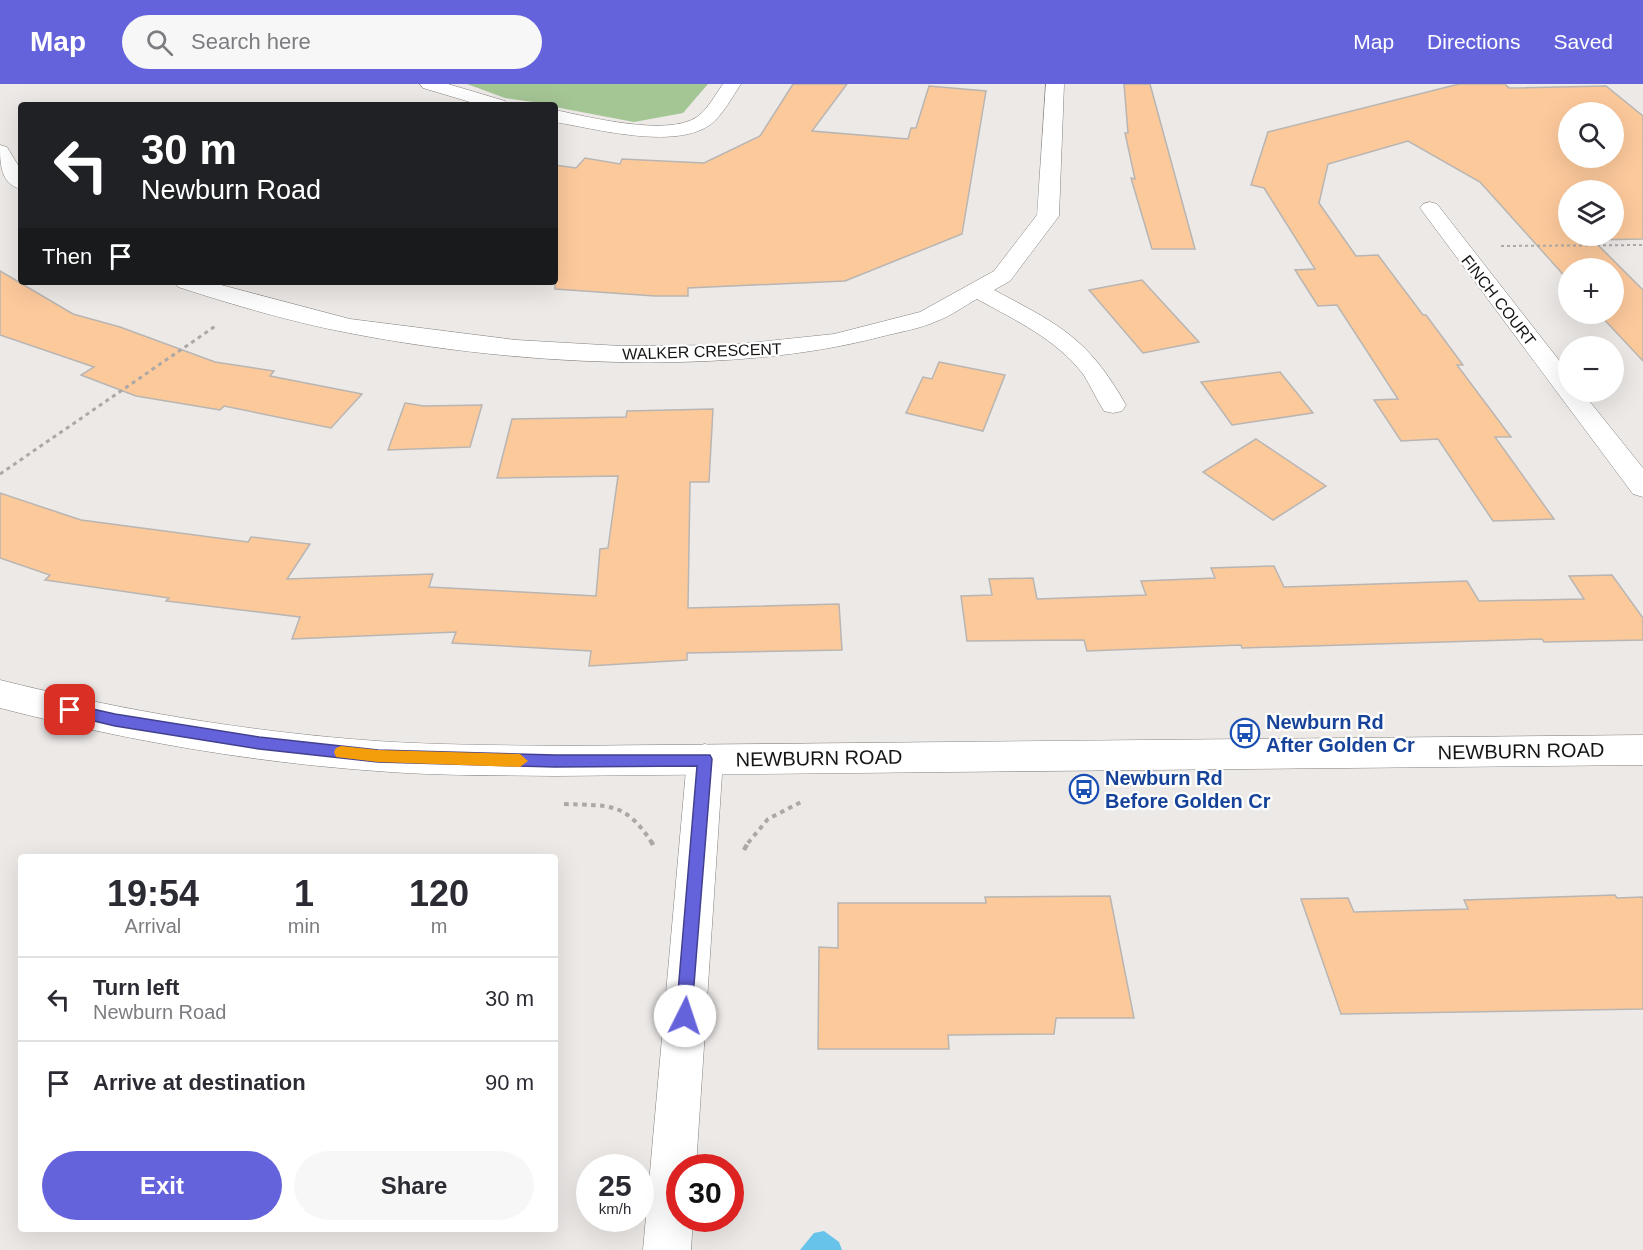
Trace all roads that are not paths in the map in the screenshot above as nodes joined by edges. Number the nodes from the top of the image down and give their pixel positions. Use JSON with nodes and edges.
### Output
{"nodes":[{"id":1,"x":429,"y":84,"type":"edge"},
{"id":2,"x":732,"y":84,"type":"edge"},
{"id":3,"x":1055,"y":84,"type":"edge"},
{"id":4,"x":488,"y":102,"type":"edge"},
{"id":5,"x":558,"y":117,"type":"edge"},
{"id":6,"x":0,"y":152,"type":"edge"},
{"id":7,"x":18,"y":180,"type":"edge"},
{"id":8,"x":1430,"y":208,"type":"dead end"},
{"id":9,"x":195,"y":285,"type":"edge"},
{"id":10,"x":979,"y":291,"type":"junction"},
{"id":11,"x":1558,"y":377,"type":"edge"},
{"id":12,"x":1577,"y":402,"type":"edge"},
{"id":13,"x":1113,"y":405,"type":"dead end"},
{"id":14,"x":1643,"y":487,"type":"edge"},
{"id":15,"x":0,"y":694,"type":"edge"},
{"id":16,"x":1643,"y":750,"type":"edge"},
{"id":17,"x":705,"y":759,"type":"junction"},
{"id":18,"x":667,"y":1250,"type":"edge"}],
"edges":[{"from":1,"to":4,"type":"street"},
{"from":2,"to":5,"type":"street"},
{"from":3,"to":10,"type":"street","name":"WALKER CRESCENT"},
{"from":6,"to":7,"type":"street"},
{"from":8,"to":11,"type":"street","name":"FINCH COURT"},
{"from":9,"to":10,"type":"street","name":"WALKER CRESCENT"},
{"from":10,"to":13,"type":"street"},
{"from":12,"to":14,"type":"street","name":"FINCH COURT"},
{"from":15,"to":17,"type":"street","name":"NEWBURN ROAD"},
{"from":16,"to":17,"type":"street","name":"NEWBURN ROAD"},
{"from":17,"to":18,"type":"street"}]}
